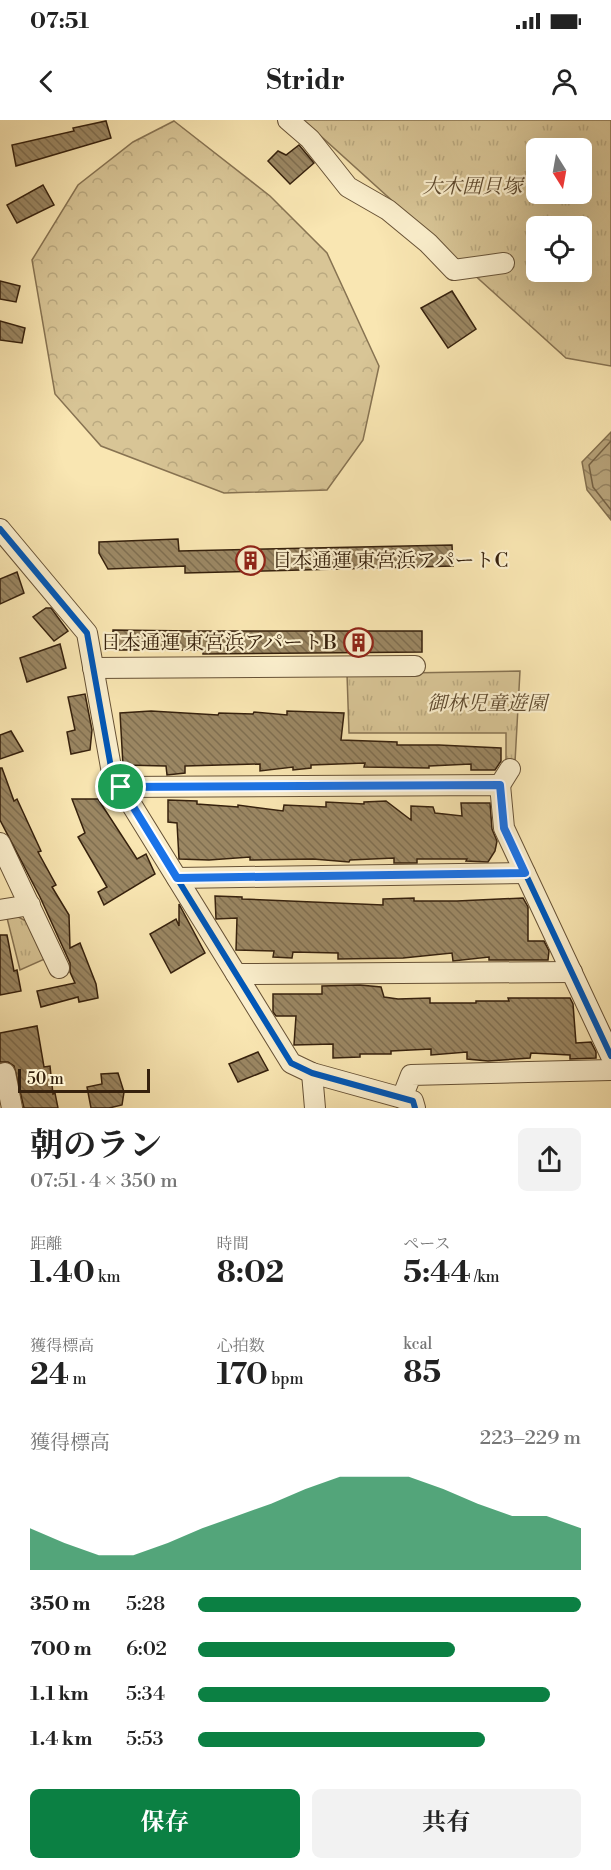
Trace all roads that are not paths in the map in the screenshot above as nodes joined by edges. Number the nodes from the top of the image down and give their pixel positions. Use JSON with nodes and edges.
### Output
{"nodes":[{"id":1,"x":288,"y":120,"type":"edge"},
{"id":2,"x":504,"y":263,"type":"dead end"},
{"id":3,"x":0,"y":529,"type":"edge"},
{"id":4,"x":415,"y":666,"type":"dead end"},
{"id":5,"x":93,"y":668,"type":"junction"},
{"id":6,"x":121,"y":787,"type":"junction"},
{"id":7,"x":0,"y":843,"type":"edge"},
{"id":8,"x":525,"y":873,"type":"junction"},
{"id":9,"x":177,"y":878,"type":"junction"},
{"id":10,"x":30,"y":905,"type":"junction"},
{"id":11,"x":0,"y":910,"type":"edge"},
{"id":12,"x":59,"y":968,"type":"dead end"},
{"id":13,"x":572,"y":972,"type":"junction"},
{"id":14,"x":236,"y":974,"type":"junction"},
{"id":15,"x":611,"y":1056,"type":"edge"},
{"id":16,"x":611,"y":1070,"type":"edge"},
{"id":17,"x":5,"y":1072,"type":"dead end"},
{"id":18,"x":312,"y":1073,"type":"junction"},
{"id":19,"x":408,"y":1103,"type":"edge"},
{"id":20,"x":12,"y":1108,"type":"edge"},
{"id":21,"x":315,"y":1108,"type":"edge"}],
"edges":[{"from":1,"to":2,"type":"street"},
{"from":3,"to":5,"type":"street"},
{"from":4,"to":5,"type":"street"},
{"from":5,"to":6,"type":"street"},
{"from":6,"to":8,"type":"street"},
{"from":6,"to":9,"type":"street"},
{"from":7,"to":10,"type":"street"},
{"from":8,"to":9,"type":"street"},
{"from":8,"to":13,"type":"street"},
{"from":9,"to":14,"type":"street"},
{"from":10,"to":11,"type":"street"},
{"from":10,"to":12,"type":"street"},
{"from":13,"to":14,"type":"street"},
{"from":13,"to":15,"type":"street"},
{"from":14,"to":18,"type":"street"},
{"from":16,"to":19,"type":"street"},
{"from":17,"to":20,"type":"street"},
{"from":18,"to":19,"type":"street"},
{"from":18,"to":21,"type":"street"}]}
